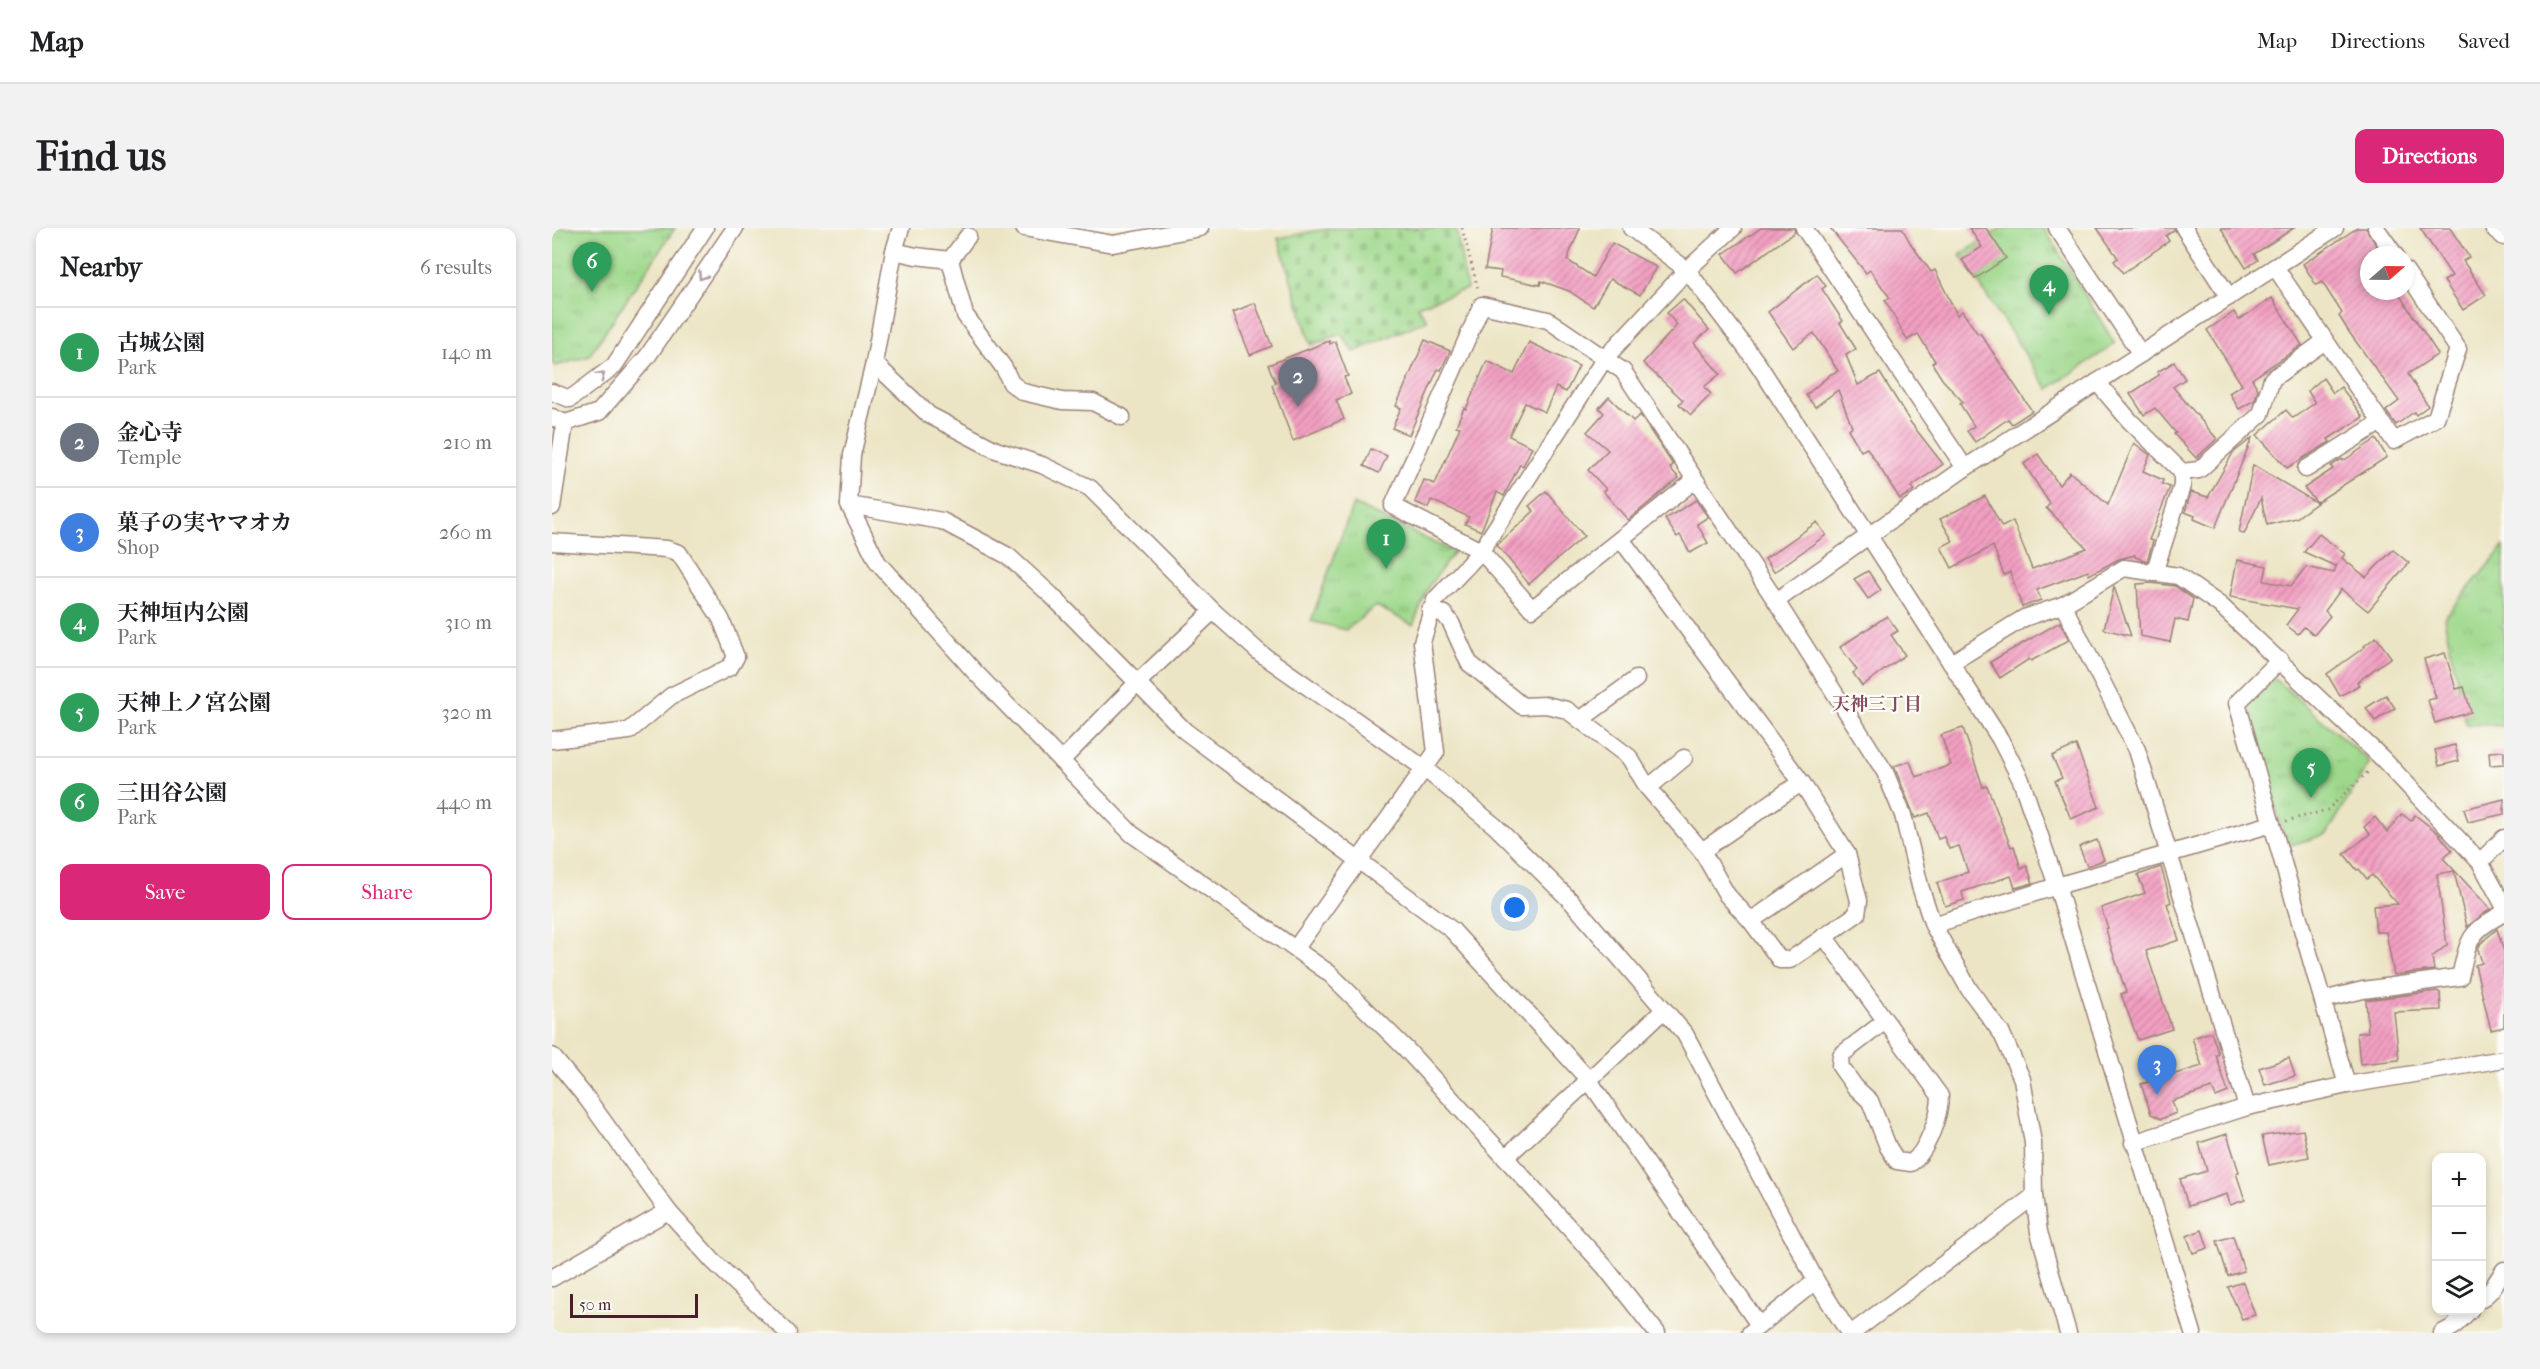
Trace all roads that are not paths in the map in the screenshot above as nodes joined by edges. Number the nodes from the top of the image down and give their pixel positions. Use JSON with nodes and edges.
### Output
{"nodes":[{"id":1,"x":705,"y":228,"type":"edge"},
{"id":2,"x":735,"y":228,"type":"edge"},
{"id":3,"x":901,"y":228,"type":"edge"},
{"id":4,"x":1024,"y":228,"type":"edge"},
{"id":5,"x":1200,"y":228,"type":"edge"},
{"id":6,"x":1631,"y":228,"type":"edge"},
{"id":7,"x":1733,"y":228,"type":"edge"},
{"id":8,"x":1804,"y":228,"type":"edge"},
{"id":9,"x":2057,"y":228,"type":"edge"},
{"id":10,"x":2184,"y":228,"type":"edge"},
{"id":11,"x":2376,"y":228,"type":"edge"},
{"id":12,"x":2493,"y":228,"type":"edge"},
{"id":13,"x":2324,"y":231,"type":"edge"},
{"id":14,"x":968,"y":236,"type":"dead end"},
{"id":15,"x":2504,"y":237,"type":"edge"},
{"id":16,"x":2389,"y":246,"type":"edge"},
{"id":17,"x":894,"y":251,"type":"junction"},
{"id":18,"x":950,"y":260,"type":"junction"},
{"id":19,"x":2275,"y":267,"type":"junction"},
{"id":20,"x":1687,"y":270,"type":"junction"},
{"id":21,"x":2414,"y":283,"type":"edge"},
{"id":22,"x":2229,"y":297,"type":"junction"},
{"id":23,"x":2325,"y":341,"type":"junction"},
{"id":24,"x":2141,"y":354,"type":"junction"},
{"id":25,"x":1605,"y":358,"type":"junction"},
{"id":26,"x":874,"y":363,"type":"junction"},
{"id":27,"x":2097,"y":382,"type":"junction"},
{"id":28,"x":552,"y":392,"type":"edge"},
{"id":29,"x":1122,"y":417,"type":"dead end"},
{"id":30,"x":558,"y":420,"type":"edge"},
{"id":31,"x":2381,"y":422,"type":"junction"},
{"id":32,"x":1965,"y":468,"type":"junction"},
{"id":33,"x":2306,"y":470,"type":"dead end"},
{"id":34,"x":2182,"y":472,"type":"junction"},
{"id":35,"x":1695,"y":480,"type":"junction"},
{"id":36,"x":849,"y":505,"type":"junction"},
{"id":37,"x":552,"y":507,"type":"edge"},
{"id":38,"x":1869,"y":535,"type":"junction"},
{"id":39,"x":1621,"y":539,"type":"junction"},
{"id":40,"x":552,"y":542,"type":"edge"},
{"id":41,"x":1481,"y":551,"type":"junction"},
{"id":42,"x":2154,"y":573,"type":"junction"},
{"id":43,"x":1776,"y":601,"type":"junction"},
{"id":44,"x":2063,"y":605,"type":"junction"},
{"id":45,"x":1430,"y":610,"type":"junction"},
{"id":46,"x":1213,"y":611,"type":"junction"},
{"id":47,"x":2280,"y":660,"type":"junction"},
{"id":48,"x":1951,"y":663,"type":"junction"},
{"id":49,"x":1636,"y":679,"type":"dead end"},
{"id":50,"x":1137,"y":683,"type":"junction"},
{"id":51,"x":1580,"y":720,"type":"junction"},
{"id":52,"x":552,"y":740,"type":"edge"},
{"id":53,"x":1684,"y":758,"type":"dead end"},
{"id":54,"x":1061,"y":760,"type":"junction"},
{"id":55,"x":1425,"y":769,"type":"junction"},
{"id":56,"x":1802,"y":783,"type":"junction"},
{"id":57,"x":1648,"y":788,"type":"junction"},
{"id":58,"x":2272,"y":824,"type":"junction"},
{"id":59,"x":2504,"y":838,"type":"edge"},
{"id":60,"x":1702,"y":851,"type":"junction"},
{"id":61,"x":2170,"y":853,"type":"junction"},
{"id":62,"x":1847,"y":854,"type":"junction"},
{"id":63,"x":1358,"y":861,"type":"junction"},
{"id":64,"x":2480,"y":862,"type":"junction"},
{"id":65,"x":2057,"y":886,"type":"junction"},
{"id":66,"x":2504,"y":906,"type":"edge"},
{"id":67,"x":2504,"y":913,"type":"edge"},
{"id":68,"x":1751,"y":921,"type":"junction"},
{"id":69,"x":1933,"y":925,"type":"junction"},
{"id":70,"x":1824,"y":936,"type":"junction"},
{"id":71,"x":1296,"y":948,"type":"junction"},
{"id":72,"x":2323,"y":1000,"type":"junction"},
{"id":73,"x":1664,"y":1010,"type":"junction"},
{"id":74,"x":1884,"y":1022,"type":"junction"},
{"id":75,"x":552,"y":1056,"type":"edge"},
{"id":76,"x":2504,"y":1059,"type":"edge"},
{"id":77,"x":1587,"y":1079,"type":"junction"},
{"id":78,"x":2347,"y":1085,"type":"junction"},
{"id":79,"x":2247,"y":1107,"type":"junction"},
{"id":80,"x":2133,"y":1143,"type":"junction"},
{"id":81,"x":1505,"y":1158,"type":"junction"},
{"id":82,"x":2034,"y":1196,"type":"junction"},
{"id":83,"x":668,"y":1210,"type":"junction"},
{"id":84,"x":2504,"y":1270,"type":"edge"},
{"id":85,"x":552,"y":1278,"type":"edge"},
{"id":86,"x":1816,"y":1281,"type":"junction"},
{"id":87,"x":2486,"y":1294,"type":"edge"},
{"id":88,"x":2466,"y":1315,"type":"edge"},
{"id":89,"x":1755,"y":1329,"type":"edge"},
{"id":90,"x":788,"y":1333,"type":"edge"},
{"id":91,"x":1657,"y":1333,"type":"edge"},
{"id":92,"x":1850,"y":1333,"type":"edge"},
{"id":93,"x":2068,"y":1333,"type":"edge"},
{"id":94,"x":2193,"y":1333,"type":"edge"},
{"id":95,"x":2442,"y":1333,"type":"edge"}],
"edges":[{"from":28,"to":1,"type":"street","one_way":true},
{"from":2,"to":30,"type":"street","one_way":true},
{"from":3,"to":17,"type":"street"},
{"from":4,"to":5,"type":"street"},
{"from":6,"to":20,"type":"street"},
{"from":7,"to":20,"type":"street"},
{"from":8,"to":32,"type":"street"},
{"from":9,"to":24,"type":"street"},
{"from":10,"to":22,"type":"street"},
{"from":11,"to":16,"type":"street"},
{"from":12,"to":15,"type":"street"},
{"from":13,"to":19,"type":"street"},
{"from":14,"to":18,"type":"street"},
{"from":17,"to":18,"type":"street"},
{"from":17,"to":26,"type":"street"},
{"from":18,"to":29,"type":"street"},
{"from":19,"to":22,"type":"street"},
{"from":19,"to":23,"type":"street"},
{"from":20,"to":25,"type":"street"},
{"from":20,"to":38,"type":"street"},
{"from":21,"to":31,"type":"street"},
{"from":22,"to":24,"type":"street"},
{"from":23,"to":31,"type":"street"},
{"from":23,"to":34,"type":"street"},
{"from":24,"to":27,"type":"street"},
{"from":25,"to":35,"type":"street"},
{"from":25,"to":41,"type":"street"},
{"from":25,"to":41,"type":"street"},
{"from":26,"to":36,"type":"street"},
{"from":26,"to":46,"type":"street"},
{"from":27,"to":32,"type":"street"},
{"from":27,"to":34,"type":"street"},
{"from":30,"to":37,"type":"street"},
{"from":31,"to":33,"type":"street"},
{"from":32,"to":38,"type":"street"},
{"from":34,"to":42,"type":"street"},
{"from":35,"to":39,"type":"street"},
{"from":35,"to":43,"type":"street"},
{"from":36,"to":50,"type":"street"},
{"from":36,"to":54,"type":"street"},
{"from":38,"to":43,"type":"street"},
{"from":38,"to":48,"type":"street"},
{"from":39,"to":41,"type":"street"},
{"from":39,"to":56,"type":"street"},
{"from":40,"to":52,"type":"street"},
{"from":41,"to":45,"type":"street"},
{"from":42,"to":44,"type":"street"},
{"from":42,"to":47,"type":"street"},
{"from":43,"to":69,"type":"street"},
{"from":44,"to":48,"type":"street"},
{"from":44,"to":61,"type":"street"},
{"from":45,"to":51,"type":"street"},
{"from":45,"to":55,"type":"street"},
{"from":46,"to":50,"type":"street"},
{"from":46,"to":55,"type":"street"},
{"from":47,"to":58,"type":"street"},
{"from":47,"to":64,"type":"street"},
{"from":48,"to":65,"type":"street"},
{"from":49,"to":51,"type":"street"},
{"from":50,"to":54,"type":"street"},
{"from":50,"to":63,"type":"street"},
{"from":51,"to":57,"type":"street"},
{"from":53,"to":57,"type":"street"},
{"from":54,"to":71,"type":"street"},
{"from":55,"to":63,"type":"street"},
{"from":55,"to":73,"type":"street"},
{"from":56,"to":60,"type":"street"},
{"from":56,"to":62,"type":"street"},
{"from":57,"to":60,"type":"street"},
{"from":58,"to":61,"type":"street"},
{"from":58,"to":72,"type":"street"},
{"from":59,"to":64,"type":"street"},
{"from":60,"to":68,"type":"street"},
{"from":61,"to":65,"type":"street"},
{"from":61,"to":79,"type":"street"},
{"from":62,"to":68,"type":"street"},
{"from":62,"to":70,"type":"street"},
{"from":63,"to":71,"type":"street"},
{"from":63,"to":77,"type":"street"},
{"from":64,"to":66,"type":"street"},
{"from":65,"to":69,"type":"street"},
{"from":65,"to":80,"type":"street"},
{"from":67,"to":72,"type":"street"},
{"from":68,"to":70,"type":"street"},
{"from":69,"to":82,"type":"street"},
{"from":70,"to":74,"type":"street"},
{"from":71,"to":81,"type":"street"},
{"from":72,"to":78,"type":"street"},
{"from":73,"to":77,"type":"street"},
{"from":73,"to":86,"type":"street"},
{"from":74,"to":74,"type":"street"},
{"from":75,"to":83,"type":"street"},
{"from":76,"to":78,"type":"street"},
{"from":77,"to":81,"type":"street"},
{"from":77,"to":89,"type":"street"},
{"from":78,"to":79,"type":"street"},
{"from":79,"to":80,"type":"street"},
{"from":80,"to":94,"type":"street"},
{"from":81,"to":91,"type":"street"},
{"from":82,"to":92,"type":"street"},
{"from":82,"to":93,"type":"street"},
{"from":83,"to":85,"type":"street"},
{"from":83,"to":90,"type":"street"},
{"from":84,"to":87,"type":"street"},
{"from":86,"to":89,"type":"street"},
{"from":86,"to":92,"type":"street"},
{"from":88,"to":95,"type":"street"}]}
